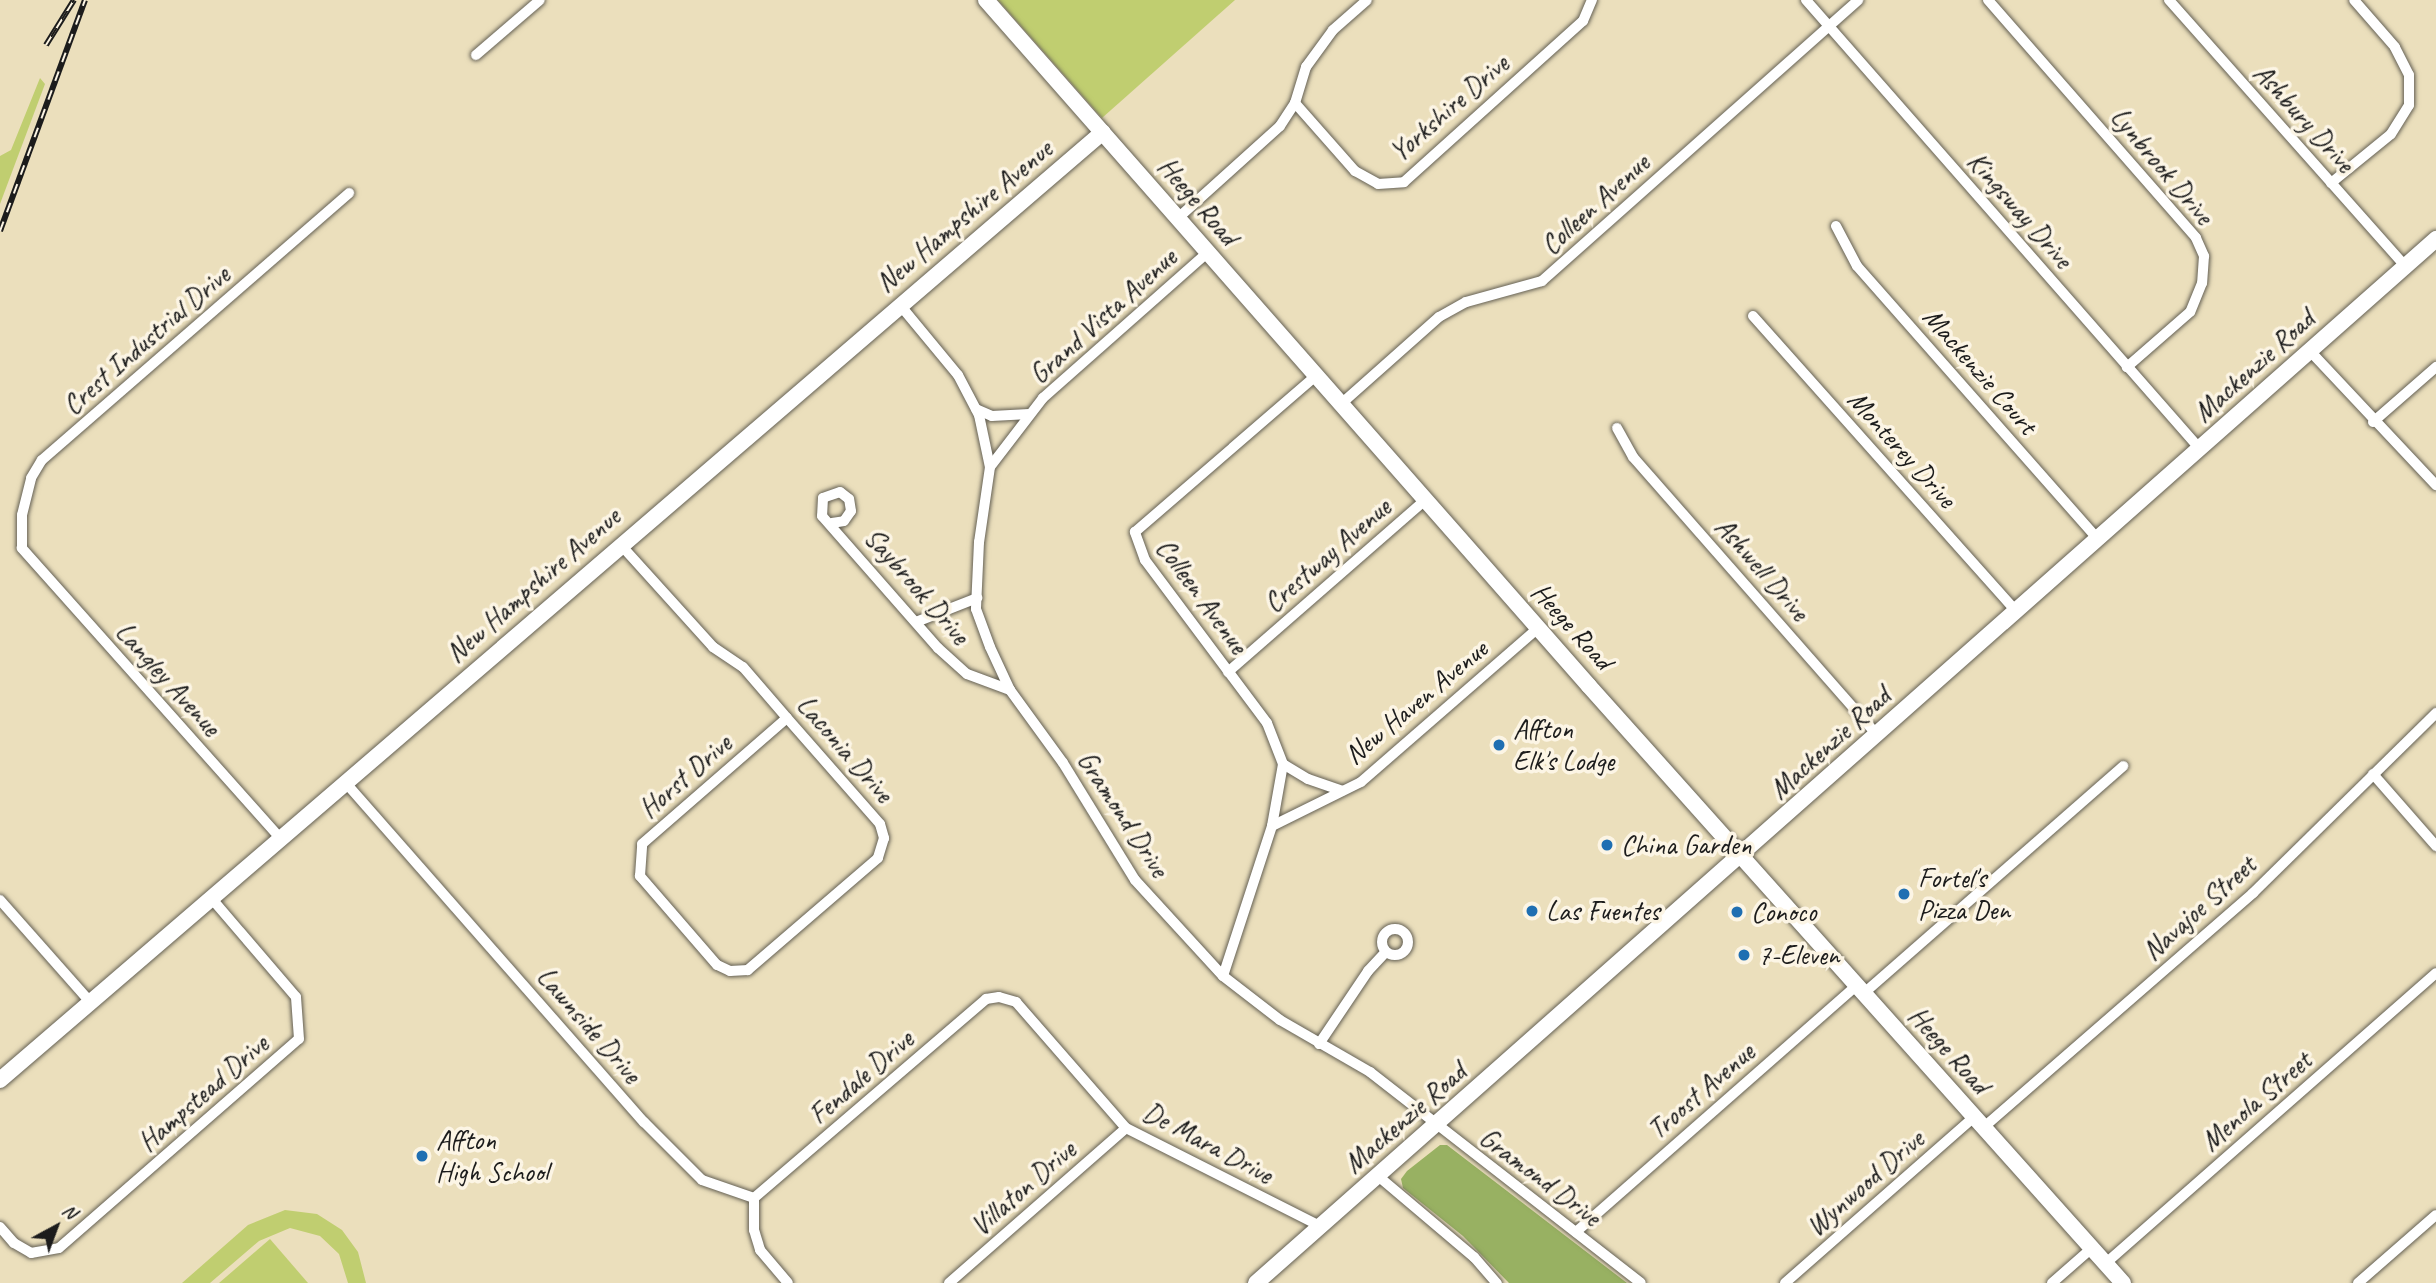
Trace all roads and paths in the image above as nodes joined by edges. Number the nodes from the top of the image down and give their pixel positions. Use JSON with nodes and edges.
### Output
{"nodes":[{"id":1,"x":540,"y":0,"type":"edge"},
{"id":2,"x":986,"y":0,"type":"edge"},
{"id":3,"x":1367,"y":0,"type":"edge"},
{"id":4,"x":1592,"y":0,"type":"edge"},
{"id":5,"x":1805,"y":0,"type":"edge"},
{"id":6,"x":1857,"y":0,"type":"edge"},
{"id":7,"x":1988,"y":0,"type":"edge"},
{"id":8,"x":2169,"y":0,"type":"edge"},
{"id":9,"x":2354,"y":0,"type":"edge"},
{"id":10,"x":1828,"y":26,"type":"junction"},
{"id":11,"x":476,"y":55,"type":"dead end"},
{"id":12,"x":1295,"y":103,"type":"junction"},
{"id":13,"x":1103,"y":132,"type":"junction"},
{"id":14,"x":2331,"y":183,"type":"junction"},
{"id":15,"x":349,"y":193,"type":"dead end"},
{"id":16,"x":1178,"y":218,"type":"junction"},
{"id":17,"x":1836,"y":226,"type":"dead end"},
{"id":18,"x":2436,"y":239,"type":"edge"},
{"id":19,"x":1208,"y":253,"type":"junction"},
{"id":20,"x":2405,"y":266,"type":"junction"},
{"id":21,"x":900,"y":306,"type":"junction"},
{"id":22,"x":1753,"y":316,"type":"dead end"},
{"id":23,"x":2310,"y":351,"type":"junction"},
{"id":24,"x":2127,"y":367,"type":"junction"},
{"id":25,"x":2436,"y":367,"type":"edge"},
{"id":26,"x":1316,"y":376,"type":"junction"},
{"id":27,"x":1341,"y":404,"type":"junction"},
{"id":28,"x":976,"y":409,"type":"junction"},
{"id":29,"x":1029,"y":414,"type":"junction"},
{"id":30,"x":2374,"y":422,"type":"junction"},
{"id":31,"x":1617,"y":428,"type":"dead end"},
{"id":32,"x":2200,"y":449,"type":"junction"},
{"id":33,"x":990,"y":467,"type":"junction"},
{"id":34,"x":2436,"y":485,"type":"edge"},
{"id":35,"x":1425,"y":500,"type":"junction"},
{"id":36,"x":832,"y":523,"type":"dead end"},
{"id":37,"x":2098,"y":539,"type":"junction"},
{"id":38,"x":620,"y":544,"type":"junction"},
{"id":39,"x":22,"y":548,"type":"joint"},
{"id":40,"x":977,"y":598,"type":"junction"},
{"id":41,"x":2017,"y":612,"type":"junction"},
{"id":42,"x":916,"y":622,"type":"junction"},
{"id":43,"x":1538,"y":628,"type":"junction"},
{"id":44,"x":1228,"y":672,"type":"junction"},
{"id":45,"x":1010,"y":690,"type":"junction"},
{"id":46,"x":2436,"y":713,"type":"edge"},
{"id":47,"x":787,"y":718,"type":"junction"},
{"id":48,"x":1878,"y":736,"type":"junction"},
{"id":49,"x":1283,"y":764,"type":"junction"},
{"id":50,"x":2123,"y":766,"type":"dead end"},
{"id":51,"x":2373,"y":774,"type":"junction"},
{"id":52,"x":345,"y":782,"type":"junction"},
{"id":53,"x":1342,"y":791,"type":"junction"},
{"id":54,"x":1272,"y":826,"type":"junction"},
{"id":55,"x":281,"y":839,"type":"junction"},
{"id":56,"x":2436,"y":846,"type":"edge"},
{"id":57,"x":1743,"y":856,"type":"junction"},
{"id":58,"x":212,"y":899,"type":"junction"},
{"id":59,"x":0,"y":900,"type":"edge"},
{"id":60,"x":1386,"y":952,"type":"dead end"},
{"id":61,"x":730,"y":971,"type":"joint"},
{"id":62,"x":2436,"y":973,"type":"edge"},
{"id":63,"x":1223,"y":976,"type":"junction"},
{"id":64,"x":1860,"y":990,"type":"junction"},
{"id":65,"x":999,"y":997,"type":"joint"},
{"id":66,"x":91,"y":1003,"type":"junction"},
{"id":67,"x":1319,"y":1044,"type":"junction"},
{"id":68,"x":0,"y":1080,"type":"edge"},
{"id":69,"x":1979,"y":1122,"type":"junction"},
{"id":70,"x":1434,"y":1126,"type":"junction"},
{"id":71,"x":1126,"y":1128,"type":"junction"},
{"id":72,"x":1378,"y":1175,"type":"junction"},
{"id":73,"x":754,"y":1198,"type":"junction"},
{"id":74,"x":2436,"y":1215,"type":"edge"},
{"id":75,"x":1320,"y":1226,"type":"junction"},
{"id":76,"x":0,"y":1227,"type":"edge"},
{"id":77,"x":1576,"y":1232,"type":"junction"},
{"id":78,"x":2092,"y":1248,"type":"junction"},
{"id":79,"x":2106,"y":1263,"type":"junction"},
{"id":80,"x":788,"y":1283,"type":"edge"},
{"id":81,"x":949,"y":1283,"type":"edge"},
{"id":82,"x":1256,"y":1283,"type":"edge"},
{"id":83,"x":1497,"y":1283,"type":"edge"},
{"id":84,"x":1642,"y":1283,"type":"edge"},
{"id":85,"x":1785,"y":1283,"type":"edge"},
{"id":86,"x":2052,"y":1283,"type":"edge"},
{"id":87,"x":2123,"y":1283,"type":"edge"},
{"id":88,"x":2358,"y":1283,"type":"edge"}],
"edges":[{"from":1,"to":11,"type":"street"},
{"from":2,"to":13,"type":"street","name":"Heege Road"},
{"from":3,"to":12,"type":"street"},
{"from":4,"to":12,"type":"street","name":"Yorkshire Drive"},
{"from":5,"to":10,"type":"street","name":"Kingsway Drive"},
{"from":6,"to":10,"type":"street","name":"Colleen Avenue"},
{"from":7,"to":24,"type":"street","name":"Lynbrook Drive"},
{"from":8,"to":14,"type":"street","name":"Ashbury Drive"},
{"from":9,"to":14,"type":"street"},
{"from":10,"to":24,"type":"street","name":"Kingsway Drive"},
{"from":10,"to":27,"type":"street","name":"Colleen Avenue"},
{"from":12,"to":16,"type":"street"},
{"from":13,"to":16,"type":"street","name":"Heege Road"},
{"from":13,"to":21,"type":"street","name":"New Hampshire Avenue"},
{"from":14,"to":20,"type":"street","name":"Ashbury Drive"},
{"from":15,"to":39,"type":"street","name":"Crest Industrial Drive"},
{"from":16,"to":19,"type":"street","name":"Heege Road"},
{"from":17,"to":37,"type":"street","name":"Mackenzie Court"},
{"from":18,"to":20,"type":"street","name":"Mackenzie Road"},
{"from":19,"to":26,"type":"street","name":"Heege Road"},
{"from":19,"to":29,"type":"street","name":"Grand Vista Avenue"},
{"from":20,"to":23,"type":"street","name":"Mackenzie Road"},
{"from":21,"to":28,"type":"street","name":"Gramond Drive"},
{"from":21,"to":38,"type":"street","name":"New Hampshire Avenue"},
{"from":22,"to":41,"type":"street","name":"Monterey Drive"},
{"from":23,"to":30,"type":"street"},
{"from":23,"to":32,"type":"street","name":"Mackenzie Road"},
{"from":24,"to":32,"type":"street","name":"Kingsway Drive"},
{"from":25,"to":30,"type":"street"},
{"from":26,"to":27,"type":"street","name":"Heege Road"},
{"from":26,"to":44,"type":"street","name":"Colleen Avenue"},
{"from":27,"to":35,"type":"street","name":"Heege Road"},
{"from":28,"to":29,"type":"street","name":"Grand Vista Avenue"},
{"from":28,"to":33,"type":"street","name":"Gramond Drive"},
{"from":29,"to":33,"type":"street","name":"Grand Vista Avenue"},
{"from":30,"to":34,"type":"street"},
{"from":31,"to":48,"type":"street","name":"Ashwell Drive"},
{"from":32,"to":37,"type":"street","name":"Mackenzie Road"},
{"from":33,"to":40,"type":"street","name":"Gramond Drive"},
{"from":35,"to":43,"type":"street","name":"Heege Road"},
{"from":35,"to":44,"type":"street","name":"Crestway Avenue"},
{"from":36,"to":42,"type":"street","name":"Saybrook Drive"},
{"from":37,"to":41,"type":"street","name":"Mackenzie Road"},
{"from":38,"to":47,"type":"street","name":"Laconia Drive"},
{"from":38,"to":52,"type":"street","name":"New Hampshire Avenue"},
{"from":39,"to":55,"type":"street","name":"Langley Avenue"},
{"from":40,"to":42,"type":"street"},
{"from":40,"to":45,"type":"street","name":"Gramond Drive"},
{"from":41,"to":48,"type":"street","name":"Mackenzie Road"},
{"from":42,"to":45,"type":"street","name":"Saybrook Drive"},
{"from":43,"to":53,"type":"street","name":"New Haven Avenue"},
{"from":43,"to":57,"type":"street","name":"Heege Road"},
{"from":44,"to":49,"type":"street","name":"Colleen Avenue"},
{"from":45,"to":63,"type":"street","name":"Gramond Drive"},
{"from":46,"to":51,"type":"street","name":"Navajoe Street"},
{"from":47,"to":61,"type":"street","name":"Horst Drive"},
{"from":47,"to":61,"type":"street","name":"Laconia Drive"},
{"from":48,"to":57,"type":"street","name":"Mackenzie Road"},
{"from":49,"to":53,"type":"street"},
{"from":49,"to":54,"type":"street"},
{"from":50,"to":64,"type":"street","name":"Troost Avenue"},
{"from":51,"to":56,"type":"street"},
{"from":51,"to":69,"type":"street","name":"Navajoe Street"},
{"from":52,"to":55,"type":"street","name":"New Hampshire Avenue"},
{"from":52,"to":73,"type":"street","name":"Lawnside Drive"},
{"from":53,"to":54,"type":"street","name":"New Haven Avenue"},
{"from":54,"to":63,"type":"street"},
{"from":55,"to":58,"type":"street","name":"New Hampshire Avenue"},
{"from":57,"to":64,"type":"street","name":"Heege Road"},
{"from":57,"to":70,"type":"street","name":"Mackenzie Road"},
{"from":58,"to":66,"type":"street","name":"New Hampshire Avenue"},
{"from":58,"to":76,"type":"street","name":"Hampstead Drive"},
{"from":59,"to":66,"type":"street"},
{"from":60,"to":67,"type":"street"},
{"from":62,"to":79,"type":"street","name":"Menola Street"},
{"from":63,"to":67,"type":"street","name":"Gramond Drive"},
{"from":64,"to":69,"type":"street","name":"Heege Road"},
{"from":64,"to":77,"type":"street","name":"Troost Avenue"},
{"from":65,"to":71,"type":"street","name":"De Mara Drive"},
{"from":65,"to":73,"type":"street","name":"Fendale Drive"},
{"from":66,"to":68,"type":"street","name":"New Hampshire Avenue"},
{"from":67,"to":70,"type":"street","name":"Gramond Drive"},
{"from":69,"to":78,"type":"street","name":"Heege Road"},
{"from":69,"to":85,"type":"street","name":"Wynwood Drive"},
{"from":70,"to":72,"type":"street","name":"Mackenzie Road"},
{"from":70,"to":77,"type":"street","name":"Gramond Drive"},
{"from":71,"to":75,"type":"street","name":"De Mara Drive"},
{"from":71,"to":81,"type":"street","name":"Villaton Drive"},
{"from":72,"to":75,"type":"street","name":"Mackenzie Road"},
{"from":72,"to":83,"type":"street"},
{"from":73,"to":80,"type":"street"},
{"from":74,"to":88,"type":"street"},
{"from":75,"to":82,"type":"street","name":"Mackenzie Road"},
{"from":77,"to":84,"type":"street","name":"Gramond Drive"},
{"from":78,"to":79,"type":"street","name":"Heege Road"},
{"from":78,"to":86,"type":"street"},
{"from":79,"to":87,"type":"street","name":"Heege Road"}]}
